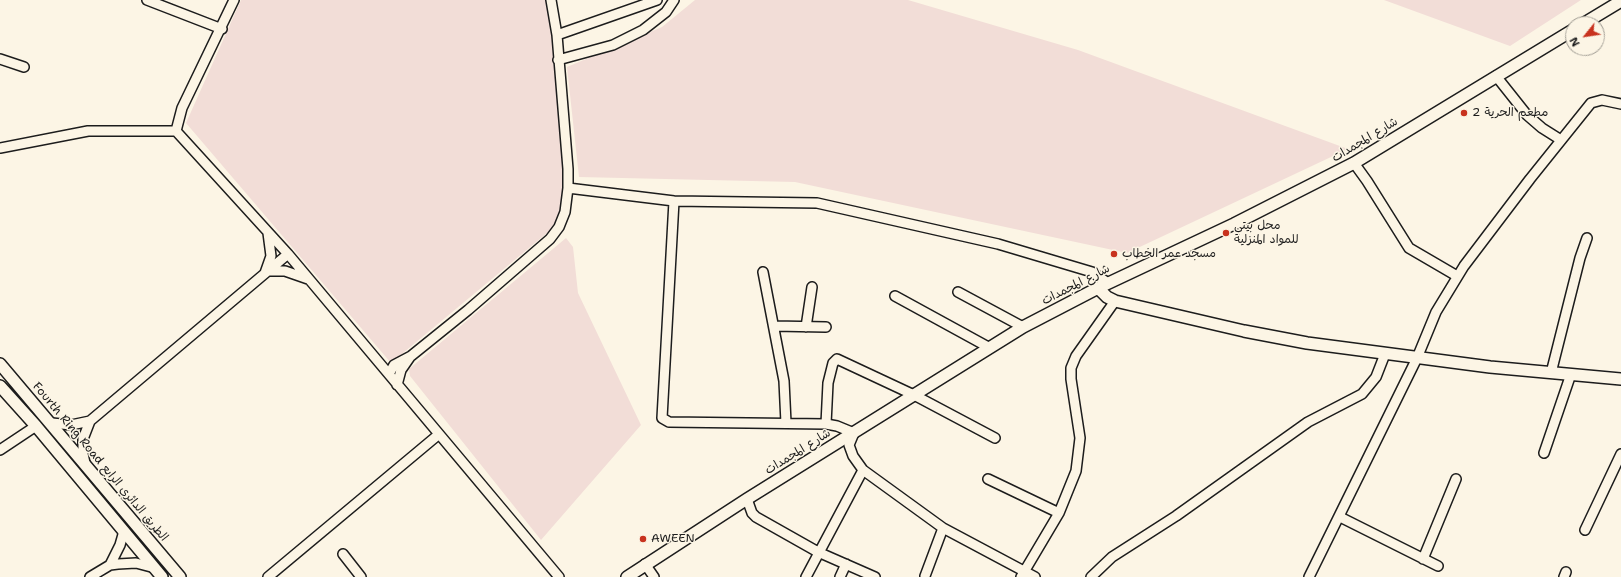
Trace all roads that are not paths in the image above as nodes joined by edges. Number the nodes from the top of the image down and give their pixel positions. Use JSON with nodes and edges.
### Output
{"nodes":[{"id":1,"x":147,"y":0,"type":"edge"},
{"id":2,"x":234,"y":0,"type":"edge"},
{"id":3,"x":552,"y":0,"type":"edge"},
{"id":4,"x":657,"y":0,"type":"edge"},
{"id":5,"x":674,"y":0,"type":"edge"},
{"id":6,"x":1621,"y":1,"type":"edge"},
{"id":7,"x":159,"y":2,"type":"edge"},
{"id":8,"x":1596,"y":16,"type":"edge"},
{"id":9,"x":222,"y":29,"type":"junction"},
{"id":10,"x":557,"y":35,"type":"junction"},
{"id":11,"x":1565,"y":35,"type":"edge"},
{"id":12,"x":0,"y":59,"type":"edge"},
{"id":13,"x":558,"y":60,"type":"junction"},
{"id":14,"x":24,"y":67,"type":"dead end"},
{"id":15,"x":1496,"y":76,"type":"junction"},
{"id":16,"x":1621,"y":104,"type":"edge"},
{"id":17,"x":176,"y":131,"type":"junction"},
{"id":18,"x":1561,"y":140,"type":"junction"},
{"id":19,"x":0,"y":148,"type":"edge"},
{"id":20,"x":1354,"y":163,"type":"junction"},
{"id":21,"x":568,"y":188,"type":"junction"},
{"id":22,"x":674,"y":201,"type":"junction"},
{"id":23,"x":268,"y":233,"type":"junction"},
{"id":24,"x":1587,"y":238,"type":"dead end"},
{"id":25,"x":288,"y":254,"type":"junction"},
{"id":26,"x":267,"y":272,"type":"junction"},
{"id":27,"x":763,"y":272,"type":"dead end"},
{"id":28,"x":1457,"y":276,"type":"junction"},
{"id":29,"x":308,"y":279,"type":"junction"},
{"id":30,"x":1108,"y":283,"type":"junction"},
{"id":31,"x":812,"y":287,"type":"dead end"},
{"id":32,"x":1098,"y":288,"type":"junction"},
{"id":33,"x":958,"y":292,"type":"dead end"},
{"id":34,"x":895,"y":296,"type":"dead end"},
{"id":35,"x":1115,"y":301,"type":"junction"},
{"id":36,"x":774,"y":326,"type":"junction"},
{"id":37,"x":806,"y":327,"type":"junction"},
{"id":38,"x":826,"y":327,"type":"dead end"},
{"id":39,"x":1023,"y":327,"type":"junction"},
{"id":40,"x":990,"y":348,"type":"junction"},
{"id":41,"x":1385,"y":354,"type":"junction"},
{"id":42,"x":411,"y":356,"type":"junction"},
{"id":43,"x":1417,"y":358,"type":"junction"},
{"id":44,"x":0,"y":364,"type":"edge"},
{"id":45,"x":1551,"y":373,"type":"junction"},
{"id":46,"x":389,"y":374,"type":"junction"},
{"id":47,"x":1571,"y":374,"type":"junction"},
{"id":48,"x":1621,"y":379,"type":"edge"},
{"id":49,"x":398,"y":385,"type":"junction"},
{"id":50,"x":0,"y":386,"type":"edge"},
{"id":51,"x":914,"y":395,"type":"junction"},
{"id":52,"x":90,"y":422,"type":"junction"},
{"id":53,"x":52,"y":423,"type":"junction"},
{"id":54,"x":786,"y":423,"type":"junction"},
{"id":55,"x":826,"y":424,"type":"junction"},
{"id":56,"x":36,"y":426,"type":"junction"},
{"id":57,"x":854,"y":433,"type":"junction"},
{"id":58,"x":438,"y":435,"type":"junction"},
{"id":59,"x":995,"y":438,"type":"dead end"},
{"id":60,"x":0,"y":450,"type":"edge"},
{"id":61,"x":1544,"y":453,"type":"dead end"},
{"id":62,"x":1621,"y":454,"type":"edge"},
{"id":63,"x":85,"y":463,"type":"junction"},
{"id":64,"x":863,"y":470,"type":"junction"},
{"id":65,"x":988,"y":479,"type":"dead end"},
{"id":66,"x":1456,"y":479,"type":"dead end"},
{"id":67,"x":748,"y":499,"type":"junction"},
{"id":68,"x":1060,"y":513,"type":"junction"},
{"id":69,"x":1340,"y":517,"type":"junction"},
{"id":70,"x":943,"y":528,"type":"junction"},
{"id":71,"x":1585,"y":530,"type":"dead end"},
{"id":72,"x":124,"y":531,"type":"junction"},
{"id":73,"x":818,"y":552,"type":"junction"},
{"id":74,"x":343,"y":554,"type":"dead end"},
{"id":75,"x":1423,"y":559,"type":"junction"},
{"id":76,"x":645,"y":564,"type":"junction"},
{"id":77,"x":846,"y":564,"type":"junction"},
{"id":78,"x":110,"y":565,"type":"junction"},
{"id":79,"x":1438,"y":566,"type":"dead end"},
{"id":80,"x":155,"y":568,"type":"junction"},
{"id":81,"x":1023,"y":575,"type":"edge"},
{"id":82,"x":925,"y":576,"type":"dead end"},
{"id":83,"x":90,"y":577,"type":"edge"},
{"id":84,"x":162,"y":577,"type":"edge"},
{"id":85,"x":180,"y":577,"type":"edge"},
{"id":86,"x":268,"y":577,"type":"edge"},
{"id":87,"x":361,"y":577,"type":"edge"},
{"id":88,"x":559,"y":577,"type":"edge"},
{"id":89,"x":627,"y":577,"type":"edge"},
{"id":90,"x":654,"y":577,"type":"edge"},
{"id":91,"x":806,"y":577,"type":"edge"},
{"id":92,"x":840,"y":577,"type":"edge"},
{"id":93,"x":875,"y":577,"type":"edge"},
{"id":94,"x":1034,"y":577,"type":"edge"},
{"id":95,"x":1091,"y":577,"type":"edge"},
{"id":96,"x":1309,"y":577,"type":"edge"}],
"edges":[{"from":1,"to":7,"type":"street"},
{"from":2,"to":9,"type":"street"},
{"from":3,"to":10,"type":"street"},
{"from":4,"to":10,"type":"street"},
{"from":5,"to":13,"type":"street"},
{"from":6,"to":8,"type":"main road"},
{"from":7,"to":9,"type":"street"},
{"from":9,"to":17,"type":"street"},
{"from":10,"to":13,"type":"street"},
{"from":11,"to":15,"type":"main road","name":"شارع المجمدات"},
{"from":12,"to":14,"type":"street"},
{"from":13,"to":21,"type":"street"},
{"from":15,"to":18,"type":"street"},
{"from":15,"to":20,"type":"main road","name":"شارع المجمدات"},
{"from":16,"to":18,"type":"street"},
{"from":17,"to":19,"type":"street"},
{"from":17,"to":23,"type":"street"},
{"from":18,"to":28,"type":"street"},
{"from":20,"to":28,"type":"street"},
{"from":20,"to":30,"type":"main road","name":"شارع المجمدات"},
{"from":21,"to":22,"type":"street"},
{"from":21,"to":42,"type":"street"},
{"from":22,"to":30,"type":"street"},
{"from":22,"to":54,"type":"street"},
{"from":23,"to":25,"type":"street"},
{"from":23,"to":26,"type":"street"},
{"from":24,"to":45,"type":"street"},
{"from":25,"to":26,"type":"street"},
{"from":25,"to":29,"type":"street"},
{"from":26,"to":29,"type":"street"},
{"from":26,"to":52,"type":"street"},
{"from":27,"to":36,"type":"street"},
{"from":28,"to":43,"type":"street"},
{"from":29,"to":46,"type":"street"},
{"from":30,"to":32,"type":"main road","name":"شارع المجمدات"},
{"from":31,"to":37,"type":"street"},
{"from":32,"to":35,"type":"main road"},
{"from":32,"to":39,"type":"main road","name":"شارع المجمدات"},
{"from":33,"to":39,"type":"street"},
{"from":34,"to":40,"type":"street"},
{"from":35,"to":41,"type":"main road"},
{"from":35,"to":68,"type":"street"},
{"from":36,"to":37,"type":"street"},
{"from":36,"to":54,"type":"street"},
{"from":37,"to":38,"type":"street"},
{"from":39,"to":40,"type":"main road","name":"شارع المجمدات"},
{"from":40,"to":51,"type":"main road","name":"شارع المجمدات"},
{"from":41,"to":43,"type":"main road"},
{"from":41,"to":95,"type":"street"},
{"from":42,"to":46,"type":"street"},
{"from":42,"to":49,"type":"street"},
{"from":43,"to":45,"type":"main road"},
{"from":43,"to":69,"type":"street"},
{"from":44,"to":53,"type":"main road","name":"Fourth Ring Road الطريق الدائري الرابع"},
{"from":45,"to":47,"type":"main road"},
{"from":46,"to":49,"type":"street"},
{"from":47,"to":48,"type":"main road"},
{"from":47,"to":61,"type":"street"},
{"from":49,"to":58,"type":"street"},
{"from":50,"to":56,"type":"main road"},
{"from":51,"to":55,"type":"street"},
{"from":51,"to":57,"type":"main road","name":"شارع المجمدات"},
{"from":51,"to":59,"type":"street"},
{"from":52,"to":53,"type":"street"},
{"from":52,"to":63,"type":"street"},
{"from":53,"to":63,"type":"main road","name":"Fourth Ring Road الطريق الدائري الرابع"},
{"from":54,"to":55,"type":"street"},
{"from":55,"to":57,"type":"street"},
{"from":56,"to":60,"type":"street"},
{"from":56,"to":72,"type":"main road"},
{"from":57,"to":64,"type":"street"},
{"from":57,"to":67,"type":"main road","name":"شارع المجمدات"},
{"from":58,"to":86,"type":"street"},
{"from":58,"to":88,"type":"street"},
{"from":62,"to":71,"type":"street"},
{"from":63,"to":85,"type":"main road","name":"Fourth Ring Road الطريق الدائري الرابع"},
{"from":64,"to":70,"type":"street"},
{"from":64,"to":73,"type":"street"},
{"from":65,"to":68,"type":"street"},
{"from":66,"to":75,"type":"street"},
{"from":67,"to":73,"type":"street"},
{"from":67,"to":76,"type":"main road","name":"شارع المجمدات"},
{"from":68,"to":81,"type":"street"},
{"from":69,"to":75,"type":"street"},
{"from":69,"to":96,"type":"street"},
{"from":70,"to":81,"type":"street"},
{"from":70,"to":82,"type":"street"},
{"from":72,"to":78,"type":"street"},
{"from":72,"to":80,"type":"main road"},
{"from":73,"to":77,"type":"street"},
{"from":73,"to":91,"type":"street"},
{"from":74,"to":87,"type":"street"},
{"from":75,"to":79,"type":"street"},
{"from":76,"to":89,"type":"main road","name":"شارع المجمدات"},
{"from":76,"to":90,"type":"street"},
{"from":77,"to":92,"type":"street"},
{"from":77,"to":93,"type":"street"},
{"from":78,"to":80,"type":"street"},
{"from":78,"to":83,"type":"street"},
{"from":80,"to":84,"type":"main road"},
{"from":81,"to":94,"type":"street"}]}
